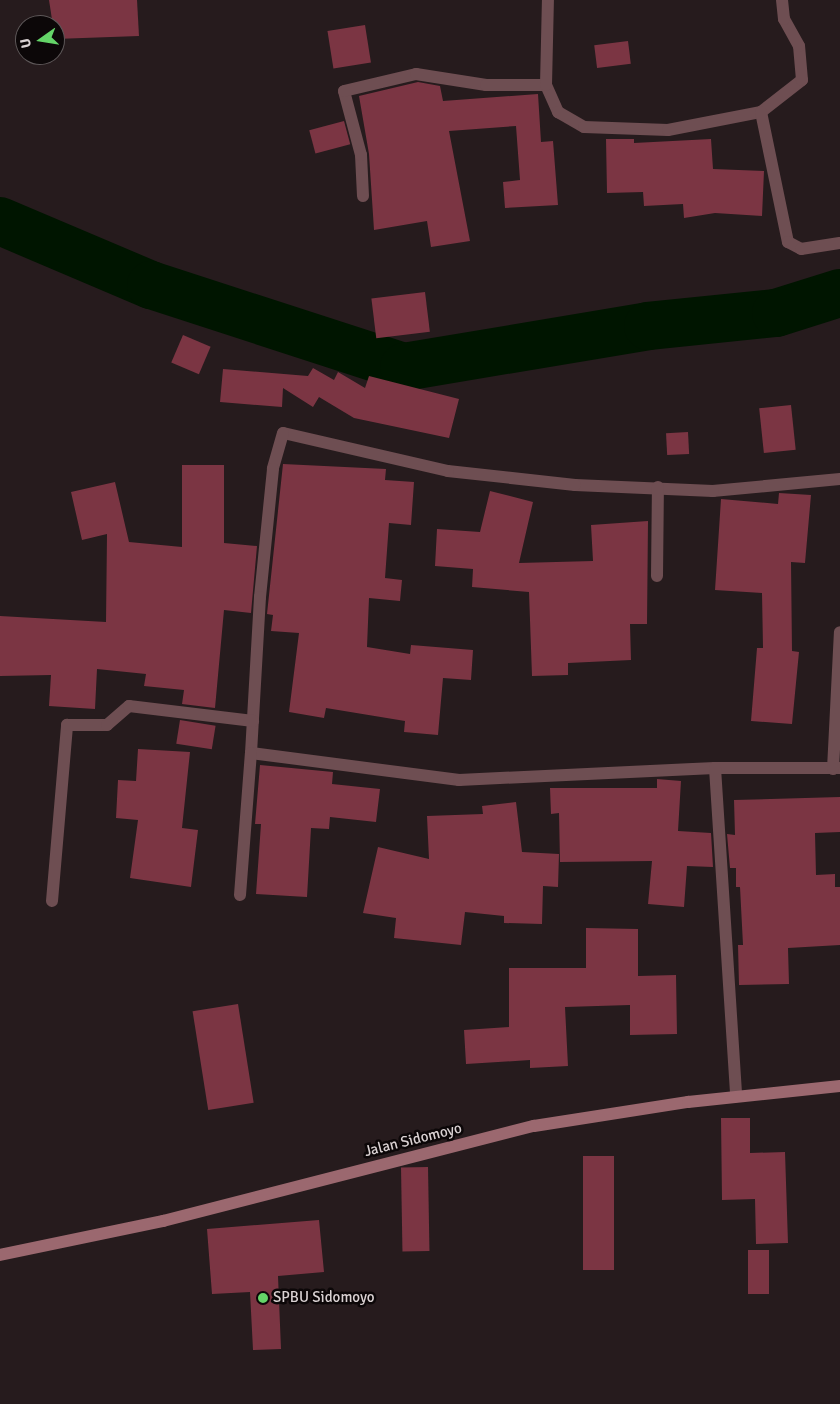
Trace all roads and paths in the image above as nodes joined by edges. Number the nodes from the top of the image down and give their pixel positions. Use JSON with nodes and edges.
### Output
{"nodes":[{"id":1,"x":548,"y":0,"type":"edge"},
{"id":2,"x":782,"y":0,"type":"edge"},
{"id":3,"x":546,"y":85,"type":"junction"},
{"id":4,"x":761,"y":112,"type":"junction"},
{"id":5,"x":363,"y":196,"type":"dead end"},
{"id":6,"x":840,"y":243,"type":"edge"},
{"id":7,"x":840,"y":479,"type":"edge"},
{"id":8,"x":658,"y":487,"type":"junction"},
{"id":9,"x":657,"y":576,"type":"dead end"},
{"id":10,"x":840,"y":632,"type":"edge"},
{"id":11,"x":253,"y":721,"type":"junction"},
{"id":12,"x":251,"y":753,"type":"junction"},
{"id":13,"x":715,"y":768,"type":"junction"},
{"id":14,"x":836,"y":769,"type":"edge"},
{"id":15,"x":240,"y":896,"type":"dead end"},
{"id":16,"x":52,"y":901,"type":"dead end"},
{"id":17,"x":840,"y":1086,"type":"edge"},
{"id":18,"x":736,"y":1096,"type":"junction"},
{"id":19,"x":0,"y":1255,"type":"edge"}],
"edges":[{"from":1,"to":3,"type":"street"},
{"from":2,"to":4,"type":"street"},
{"from":3,"to":4,"type":"street"},
{"from":3,"to":5,"type":"street"},
{"from":4,"to":6,"type":"street"},
{"from":7,"to":8,"type":"street"},
{"from":8,"to":9,"type":"street"},
{"from":8,"to":11,"type":"street"},
{"from":10,"to":14,"type":"street"},
{"from":11,"to":12,"type":"street"},
{"from":11,"to":16,"type":"street"},
{"from":12,"to":13,"type":"street"},
{"from":12,"to":15,"type":"street"},
{"from":13,"to":14,"type":"street"},
{"from":13,"to":18,"type":"street"},
{"from":17,"to":18,"type":"main road","name":"Jalan Sidomoyo"},
{"from":18,"to":19,"type":"main road","name":"Jalan Sidomoyo"}]}
